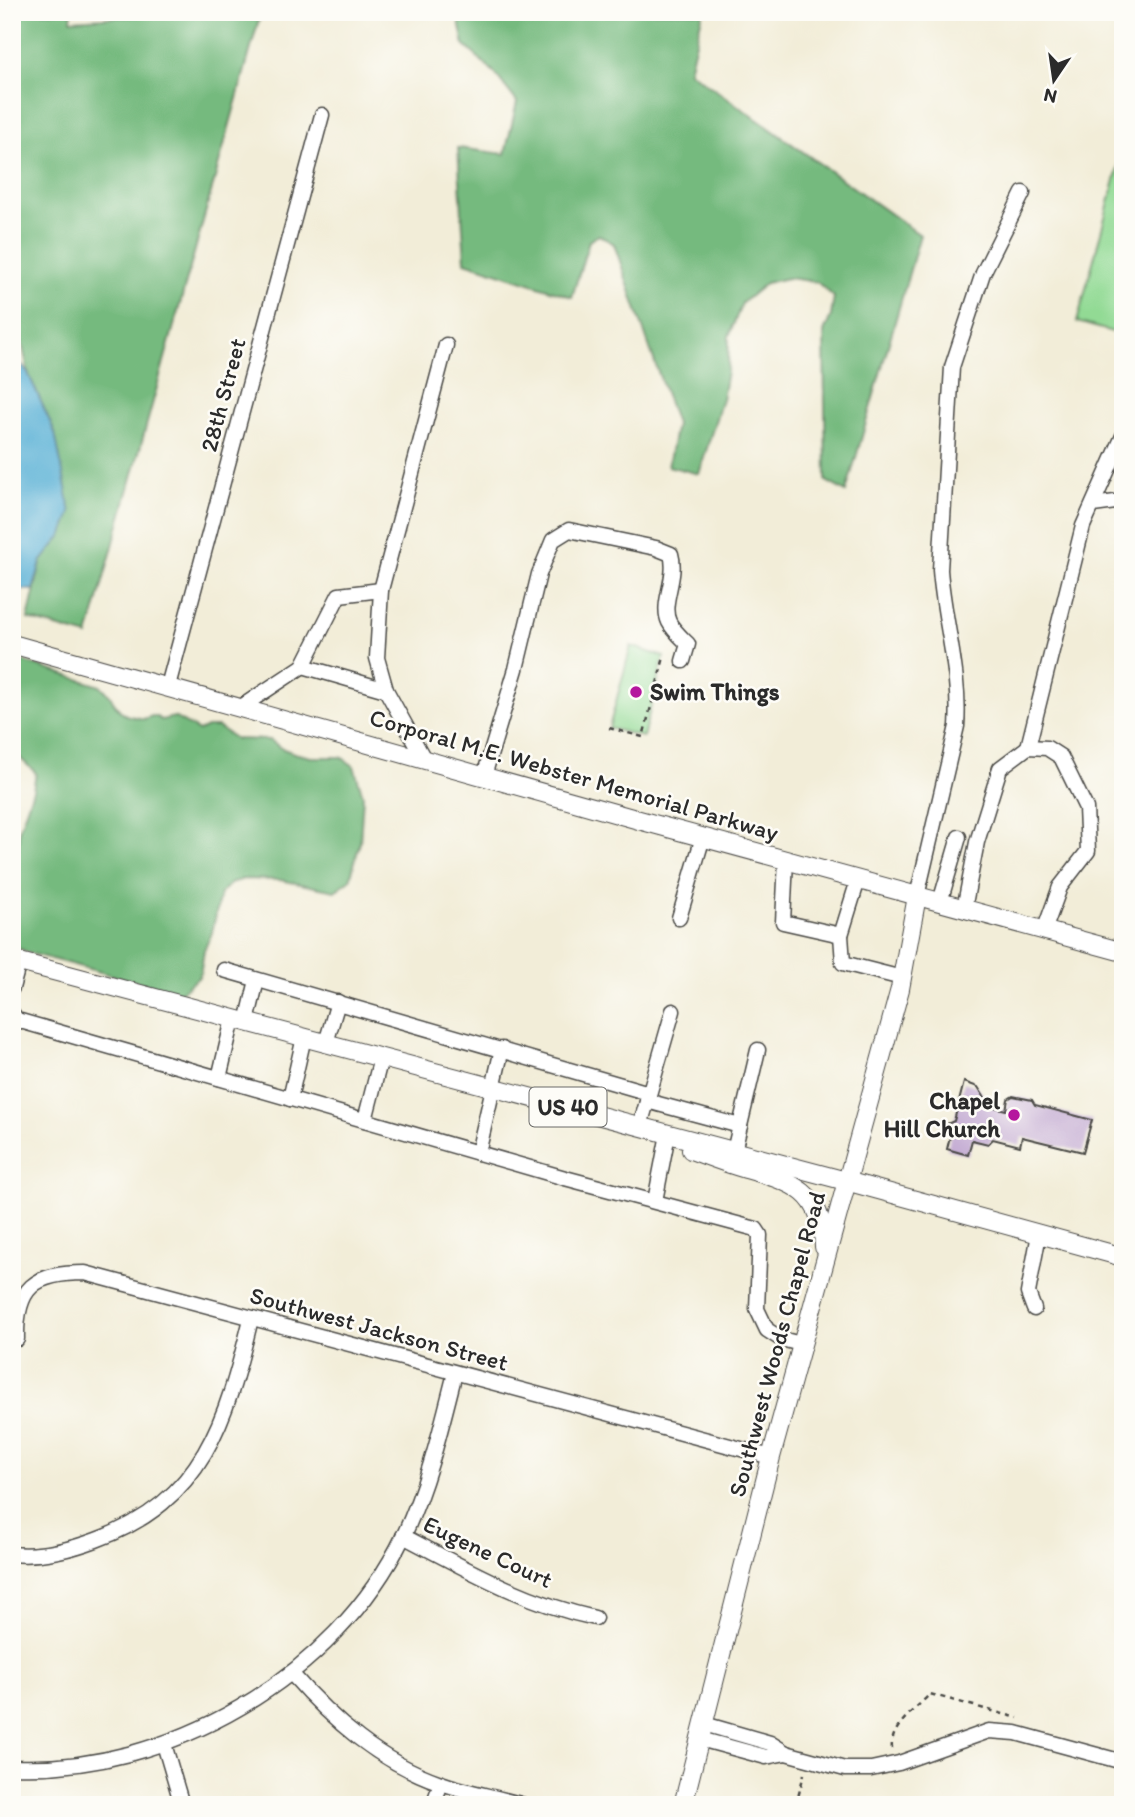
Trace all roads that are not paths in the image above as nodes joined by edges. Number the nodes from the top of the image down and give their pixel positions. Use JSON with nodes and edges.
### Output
{"nodes":[{"id":1,"x":322,"y":115,"type":"dead end"},
{"id":2,"x":1023,"y":193,"type":"dead end"},
{"id":3,"x":446,"y":345,"type":"dead end"},
{"id":4,"x":1123,"y":436,"type":"edge"},
{"id":5,"x":1123,"y":501,"type":"edge"},
{"id":6,"x":1093,"y":505,"type":"junction"},
{"id":7,"x":381,"y":590,"type":"junction"},
{"id":8,"x":12,"y":644,"type":"edge"},
{"id":9,"x":683,"y":661,"type":"dead end"},
{"id":10,"x":303,"y":666,"type":"junction"},
{"id":11,"x":168,"y":686,"type":"junction"},
{"id":12,"x":386,"y":690,"type":"junction"},
{"id":13,"x":241,"y":707,"type":"junction"},
{"id":14,"x":1028,"y":747,"type":"junction"},
{"id":15,"x":424,"y":759,"type":"junction"},
{"id":16,"x":484,"y":776,"type":"junction"},
{"id":17,"x":933,"y":831,"type":"junction"},
{"id":18,"x":703,"y":837,"type":"junction"},
{"id":19,"x":959,"y":837,"type":"junction"},
{"id":20,"x":978,"y":842,"type":"junction"},
{"id":21,"x":786,"y":860,"type":"junction"},
{"id":22,"x":858,"y":880,"type":"junction"},
{"id":23,"x":917,"y":896,"type":"junction"},
{"id":24,"x":940,"y":902,"type":"junction"},
{"id":25,"x":964,"y":909,"type":"junction"},
{"id":26,"x":679,"y":918,"type":"dead end"},
{"id":27,"x":1044,"y":931,"type":"junction"},
{"id":28,"x":841,"y":935,"type":"junction"},
{"id":29,"x":1123,"y":952,"type":"edge"},
{"id":30,"x":15,"y":961,"type":"edge"},
{"id":31,"x":224,"y":970,"type":"dead end"},
{"id":32,"x":902,"y":978,"type":"junction"},
{"id":33,"x":257,"y":980,"type":"junction"},
{"id":34,"x":12,"y":988,"type":"edge"},
{"id":35,"x":338,"y":1002,"type":"junction"},
{"id":36,"x":673,"y":1011,"type":"dead end"},
{"id":37,"x":12,"y":1013,"type":"edge"},
{"id":38,"x":240,"y":1021,"type":"junction"},
{"id":39,"x":304,"y":1037,"type":"junction"},
{"id":40,"x":326,"y":1043,"type":"junction"},
{"id":41,"x":502,"y":1049,"type":"junction"},
{"id":42,"x":758,"y":1050,"type":"dead end"},
{"id":43,"x":381,"y":1058,"type":"junction"},
{"id":44,"x":219,"y":1078,"type":"junction"},
{"id":45,"x":492,"y":1087,"type":"junction"},
{"id":46,"x":648,"y":1097,"type":"junction"},
{"id":47,"x":290,"y":1099,"type":"junction"},
{"id":48,"x":365,"y":1120,"type":"junction"},
{"id":49,"x":639,"y":1126,"type":"junction"},
{"id":50,"x":740,"y":1126,"type":"junction"},
{"id":51,"x":668,"y":1134,"type":"junction"},
{"id":52,"x":733,"y":1151,"type":"junction"},
{"id":53,"x":478,"y":1153,"type":"junction"},
{"id":54,"x":846,"y":1181,"type":"junction"},
{"id":55,"x":655,"y":1202,"type":"junction"},
{"id":56,"x":1039,"y":1234,"type":"junction"},
{"id":57,"x":1123,"y":1257,"type":"edge"},
{"id":58,"x":824,"y":1263,"type":"junction"},
{"id":59,"x":1034,"y":1309,"type":"dead end"},
{"id":60,"x":251,"y":1319,"type":"junction"},
{"id":61,"x":17,"y":1339,"type":"dead end"},
{"id":62,"x":801,"y":1344,"type":"junction"},
{"id":63,"x":455,"y":1373,"type":"junction"},
{"id":64,"x":771,"y":1457,"type":"junction"},
{"id":65,"x":403,"y":1536,"type":"junction"},
{"id":66,"x":12,"y":1554,"type":"edge"},
{"id":67,"x":595,"y":1618,"type":"dead end"},
{"id":68,"x":291,"y":1673,"type":"junction"},
{"id":69,"x":702,"y":1732,"type":"junction"},
{"id":70,"x":164,"y":1744,"type":"junction"},
{"id":71,"x":1123,"y":1762,"type":"edge"},
{"id":72,"x":12,"y":1767,"type":"edge"},
{"id":73,"x":441,"y":1783,"type":"junction"},
{"id":74,"x":182,"y":1805,"type":"edge"},
{"id":75,"x":433,"y":1805,"type":"edge"},
{"id":76,"x":523,"y":1805,"type":"edge"},
{"id":77,"x":682,"y":1805,"type":"edge"}],
"edges":[{"from":1,"to":11,"type":"street","name":"28th Street"},
{"from":2,"to":17,"type":"street"},
{"from":3,"to":7,"type":"street"},
{"from":4,"to":6,"type":"street"},
{"from":5,"to":6,"type":"street"},
{"from":6,"to":14,"type":"street"},
{"from":7,"to":10,"type":"street"},
{"from":7,"to":12,"type":"street"},
{"from":8,"to":11,"type":"main road","name":"Corporal M.E. Webster Memorial Parkway"},
{"from":9,"to":16,"type":"street"},
{"from":10,"to":12,"type":"street"},
{"from":10,"to":13,"type":"street"},
{"from":11,"to":13,"type":"main road","name":"Corporal M.E. Webster Memorial Parkway"},
{"from":12,"to":15,"type":"street"},
{"from":13,"to":15,"type":"main road","name":"Corporal M.E. Webster Memorial Parkway"},
{"from":14,"to":20,"type":"street"},
{"from":14,"to":27,"type":"street"},
{"from":15,"to":16,"type":"main road","name":"Corporal M.E. Webster Memorial Parkway"},
{"from":16,"to":18,"type":"main road","name":"Corporal M.E. Webster Memorial Parkway"},
{"from":17,"to":19,"type":"street"},
{"from":17,"to":23,"type":"street"},
{"from":18,"to":21,"type":"main road","name":"Corporal M.E. Webster Memorial Parkway"},
{"from":18,"to":26,"type":"street"},
{"from":19,"to":20,"type":"street"},
{"from":19,"to":24,"type":"street"},
{"from":20,"to":25,"type":"street"},
{"from":21,"to":22,"type":"main road","name":"Corporal M.E. Webster Memorial Parkway"},
{"from":21,"to":28,"type":"street"},
{"from":22,"to":23,"type":"main road","name":"Corporal M.E. Webster Memorial Parkway"},
{"from":22,"to":28,"type":"street"},
{"from":23,"to":24,"type":"main road","name":"Corporal M.E. Webster Memorial Parkway"},
{"from":23,"to":32,"type":"main road","name":"Southwest Woods Chapel Road"},
{"from":24,"to":25,"type":"main road","name":"Corporal M.E. Webster Memorial Parkway"},
{"from":25,"to":27,"type":"main road","name":"Corporal M.E. Webster Memorial Parkway"},
{"from":27,"to":29,"type":"main road","name":"Corporal M.E. Webster Memorial Parkway"},
{"from":28,"to":32,"type":"street"},
{"from":30,"to":34,"type":"street"},
{"from":30,"to":38,"type":"main road","number":"US 40"},
{"from":31,"to":33,"type":"street"},
{"from":32,"to":54,"type":"main road","name":"Southwest Woods Chapel Road"},
{"from":33,"to":35,"type":"street"},
{"from":33,"to":38,"type":"street"},
{"from":35,"to":40,"type":"street"},
{"from":35,"to":41,"type":"street"},
{"from":36,"to":46,"type":"street"},
{"from":37,"to":44,"type":"street"},
{"from":38,"to":39,"type":"main road","number":"US 40"},
{"from":38,"to":44,"type":"street"},
{"from":39,"to":40,"type":"main road","number":"US 40"},
{"from":39,"to":47,"type":"street"},
{"from":40,"to":43,"type":"main road","number":"US 40"},
{"from":41,"to":45,"type":"street"},
{"from":41,"to":46,"type":"street"},
{"from":42,"to":50,"type":"street"},
{"from":43,"to":45,"type":"main road","number":"US 40"},
{"from":43,"to":48,"type":"street"},
{"from":44,"to":47,"type":"street"},
{"from":45,"to":49,"type":"main road","number":"US 40"},
{"from":45,"to":53,"type":"street"},
{"from":46,"to":49,"type":"street"},
{"from":46,"to":50,"type":"street"},
{"from":47,"to":48,"type":"street"},
{"from":48,"to":53,"type":"street"},
{"from":49,"to":51,"type":"main road","number":"US 40"},
{"from":50,"to":52,"type":"street"},
{"from":51,"to":52,"type":"main road","number":"US 40"},
{"from":51,"to":55,"type":"street"},
{"from":51,"to":58,"type":"main road"},
{"from":52,"to":54,"type":"main road","number":"US 40"},
{"from":53,"to":55,"type":"street"},
{"from":54,"to":56,"type":"main road","number":"US 40"},
{"from":54,"to":58,"type":"main road","name":"Southwest Woods Chapel Road"},
{"from":55,"to":62,"type":"street"},
{"from":56,"to":57,"type":"main road","number":"US 40"},
{"from":56,"to":59,"type":"street"},
{"from":58,"to":62,"type":"main road","name":"Southwest Woods Chapel Road"},
{"from":60,"to":61,"type":"street","name":"Southwest Jackson Street"},
{"from":60,"to":63,"type":"street","name":"Southwest Jackson Street"},
{"from":60,"to":66,"type":"street"},
{"from":62,"to":64,"type":"main road","name":"Southwest Woods Chapel Road"},
{"from":63,"to":64,"type":"street","name":"Southwest Jackson Street"},
{"from":63,"to":65,"type":"street"},
{"from":64,"to":69,"type":"main road","name":"Southwest Woods Chapel Road"},
{"from":65,"to":67,"type":"street","name":"Eugene Court"},
{"from":65,"to":68,"type":"street"},
{"from":68,"to":70,"type":"street"},
{"from":68,"to":73,"type":"street"},
{"from":69,"to":71,"type":"street"},
{"from":69,"to":77,"type":"main road","name":"Southwest Woods Chapel Road"},
{"from":70,"to":72,"type":"street"},
{"from":70,"to":74,"type":"street"},
{"from":73,"to":75,"type":"street"},
{"from":73,"to":76,"type":"street"}]}
